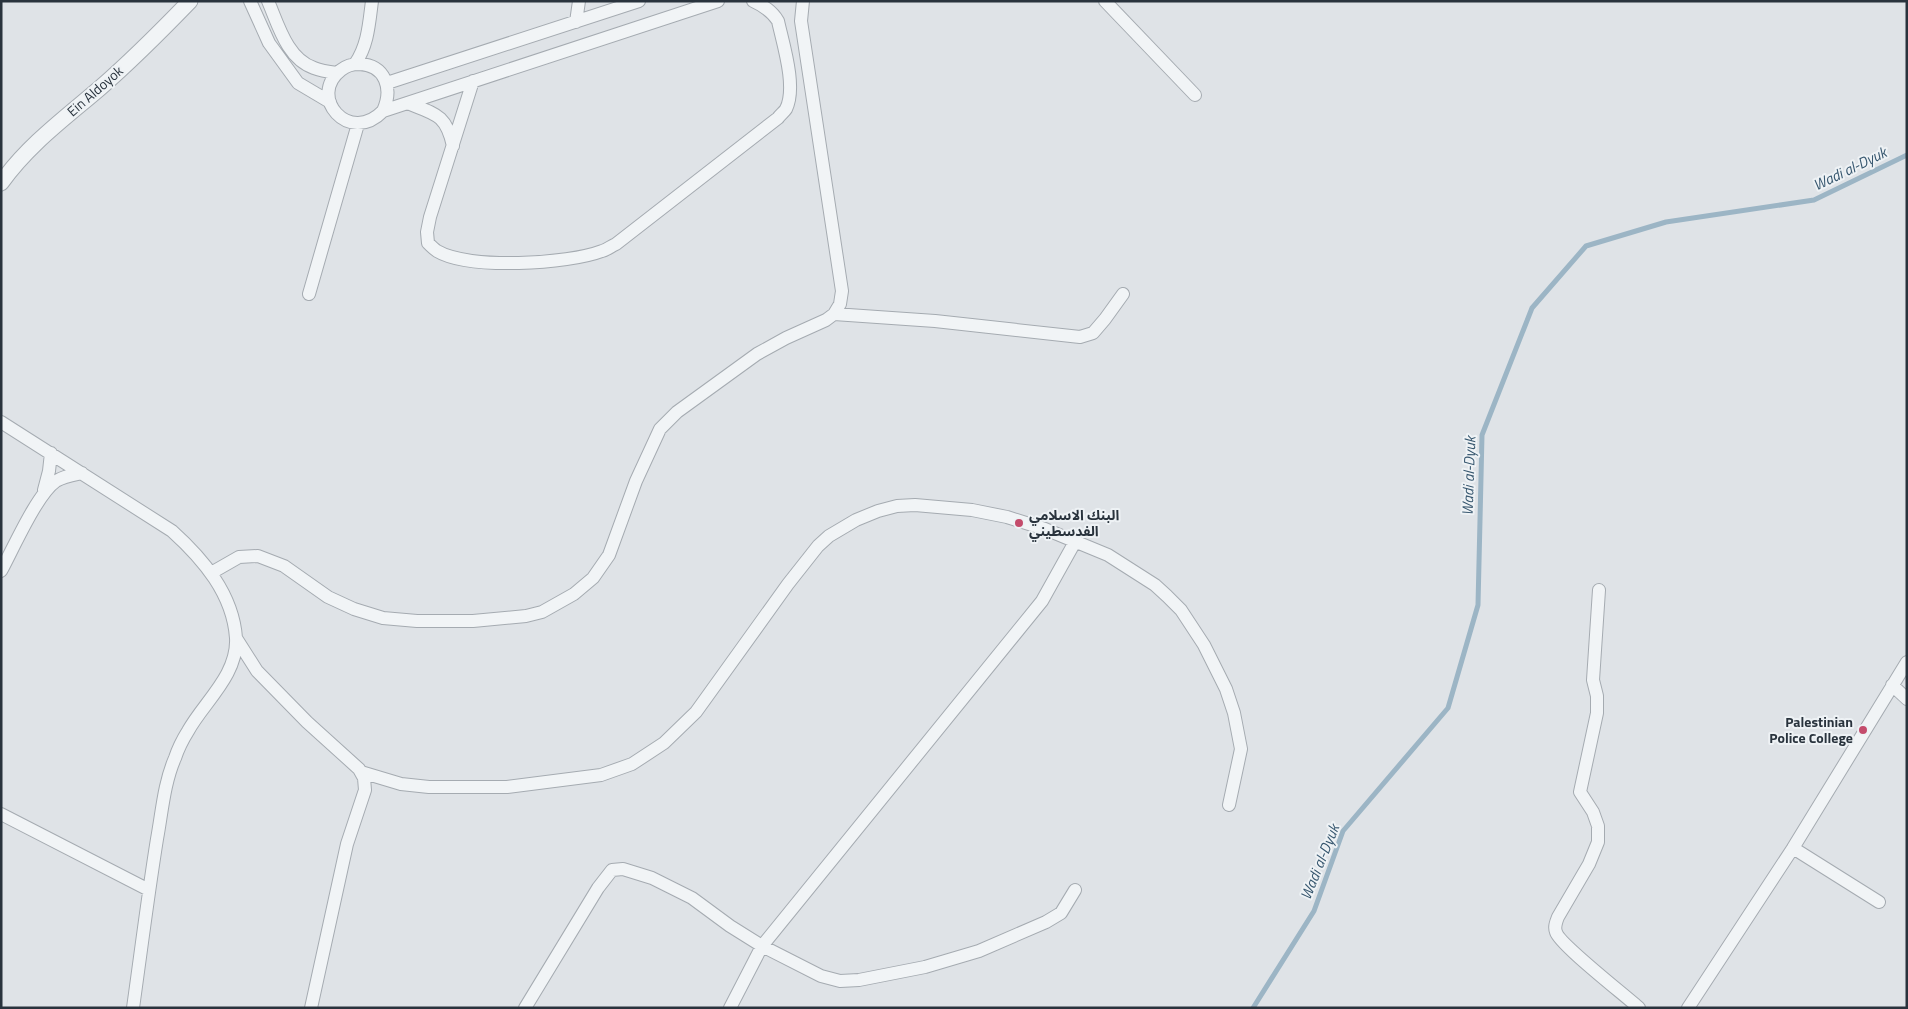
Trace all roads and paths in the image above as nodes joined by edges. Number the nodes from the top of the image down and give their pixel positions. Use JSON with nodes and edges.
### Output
{"nodes":[{"id":1,"x":190,"y":1,"type":"edge"},
{"id":2,"x":250,"y":1,"type":"edge"},
{"id":3,"x":268,"y":1,"type":"edge"},
{"id":4,"x":372,"y":1,"type":"edge"},
{"id":5,"x":579,"y":1,"type":"edge"},
{"id":6,"x":639,"y":1,"type":"edge"},
{"id":7,"x":718,"y":1,"type":"edge"},
{"id":8,"x":754,"y":1,"type":"edge"},
{"id":9,"x":803,"y":1,"type":"edge"},
{"id":10,"x":1105,"y":1,"type":"edge"},
{"id":11,"x":576,"y":22,"type":"junction"},
{"id":12,"x":354,"y":64,"type":"junction"},
{"id":13,"x":337,"y":73,"type":"junction"},
{"id":14,"x":473,"y":81,"type":"junction"},
{"id":15,"x":387,"y":83,"type":"junction"},
{"id":16,"x":1196,"y":95,"type":"dead end"},
{"id":17,"x":330,"y":102,"type":"junction"},
{"id":18,"x":407,"y":103,"type":"junction"},
{"id":19,"x":383,"y":111,"type":"junction"},
{"id":20,"x":358,"y":124,"type":"junction"},
{"id":21,"x":453,"y":146,"type":"junction"},
{"id":22,"x":1,"y":183,"type":"edge"},
{"id":23,"x":309,"y":294,"type":"dead end"},
{"id":24,"x":1123,"y":294,"type":"dead end"},
{"id":25,"x":834,"y":314,"type":"junction"},
{"id":26,"x":1,"y":422,"type":"edge"},
{"id":27,"x":51,"y":453,"type":"junction"},
{"id":28,"x":82,"y":473,"type":"junction"},
{"id":29,"x":43,"y":493,"type":"junction"},
{"id":30,"x":1076,"y":540,"type":"junction"},
{"id":31,"x":1,"y":571,"type":"edge"},
{"id":32,"x":211,"y":573,"type":"junction"},
{"id":33,"x":1599,"y":590,"type":"dead end"},
{"id":34,"x":236,"y":638,"type":"junction"},
{"id":35,"x":1907,"y":662,"type":"edge"},
{"id":36,"x":1892,"y":685,"type":"junction"},
{"id":37,"x":1907,"y":699,"type":"edge"},
{"id":38,"x":361,"y":772,"type":"junction"},
{"id":39,"x":1229,"y":805,"type":"dead end"},
{"id":40,"x":1,"y":814,"type":"edge"},
{"id":41,"x":1793,"y":848,"type":"junction"},
{"id":42,"x":149,"y":890,"type":"junction"},
{"id":43,"x":1075,"y":890,"type":"dead end"},
{"id":44,"x":1879,"y":902,"type":"dead end"},
{"id":45,"x":762,"y":946,"type":"junction"},
{"id":46,"x":133,"y":1008,"type":"edge"},
{"id":47,"x":311,"y":1008,"type":"edge"},
{"id":48,"x":525,"y":1008,"type":"edge"},
{"id":49,"x":730,"y":1008,"type":"edge"},
{"id":50,"x":1640,"y":1008,"type":"edge"},
{"id":51,"x":1688,"y":1008,"type":"edge"}],
"edges":[{"from":1,"to":22,"type":"street","name":"Ein Aldoyok"},
{"from":2,"to":17,"type":"street"},
{"from":3,"to":13,"type":"street"},
{"from":4,"to":12,"type":"street"},
{"from":5,"to":11,"type":"street"},
{"from":6,"to":11,"type":"street"},
{"from":7,"to":14,"type":"street"},
{"from":8,"to":21,"type":"street"},
{"from":9,"to":25,"type":"street"},
{"from":10,"to":16,"type":"street"},
{"from":11,"to":15,"type":"street"},
{"from":12,"to":13,"type":"street"},
{"from":12,"to":15,"type":"street"},
{"from":13,"to":17,"type":"street"},
{"from":14,"to":18,"type":"street"},
{"from":14,"to":21,"type":"street"},
{"from":15,"to":19,"type":"street"},
{"from":17,"to":20,"type":"street"},
{"from":18,"to":19,"type":"street"},
{"from":18,"to":21,"type":"street"},
{"from":19,"to":20,"type":"street"},
{"from":20,"to":23,"type":"street"},
{"from":24,"to":25,"type":"street"},
{"from":25,"to":32,"type":"street"},
{"from":26,"to":27,"type":"street"},
{"from":27,"to":28,"type":"street"},
{"from":27,"to":29,"type":"street"},
{"from":28,"to":29,"type":"street"},
{"from":28,"to":32,"type":"street"},
{"from":29,"to":31,"type":"street"},
{"from":30,"to":38,"type":"street"},
{"from":30,"to":39,"type":"street"},
{"from":30,"to":45,"type":"street"},
{"from":32,"to":34,"type":"street"},
{"from":33,"to":50,"type":"street"},
{"from":34,"to":38,"type":"street"},
{"from":34,"to":42,"type":"street"},
{"from":35,"to":36,"type":"street"},
{"from":36,"to":37,"type":"street"},
{"from":36,"to":41,"type":"street"},
{"from":38,"to":47,"type":"street"},
{"from":40,"to":42,"type":"street"},
{"from":41,"to":44,"type":"street"},
{"from":41,"to":51,"type":"street"},
{"from":42,"to":46,"type":"street"},
{"from":43,"to":45,"type":"street"},
{"from":45,"to":48,"type":"street"},
{"from":45,"to":49,"type":"street"}]}
